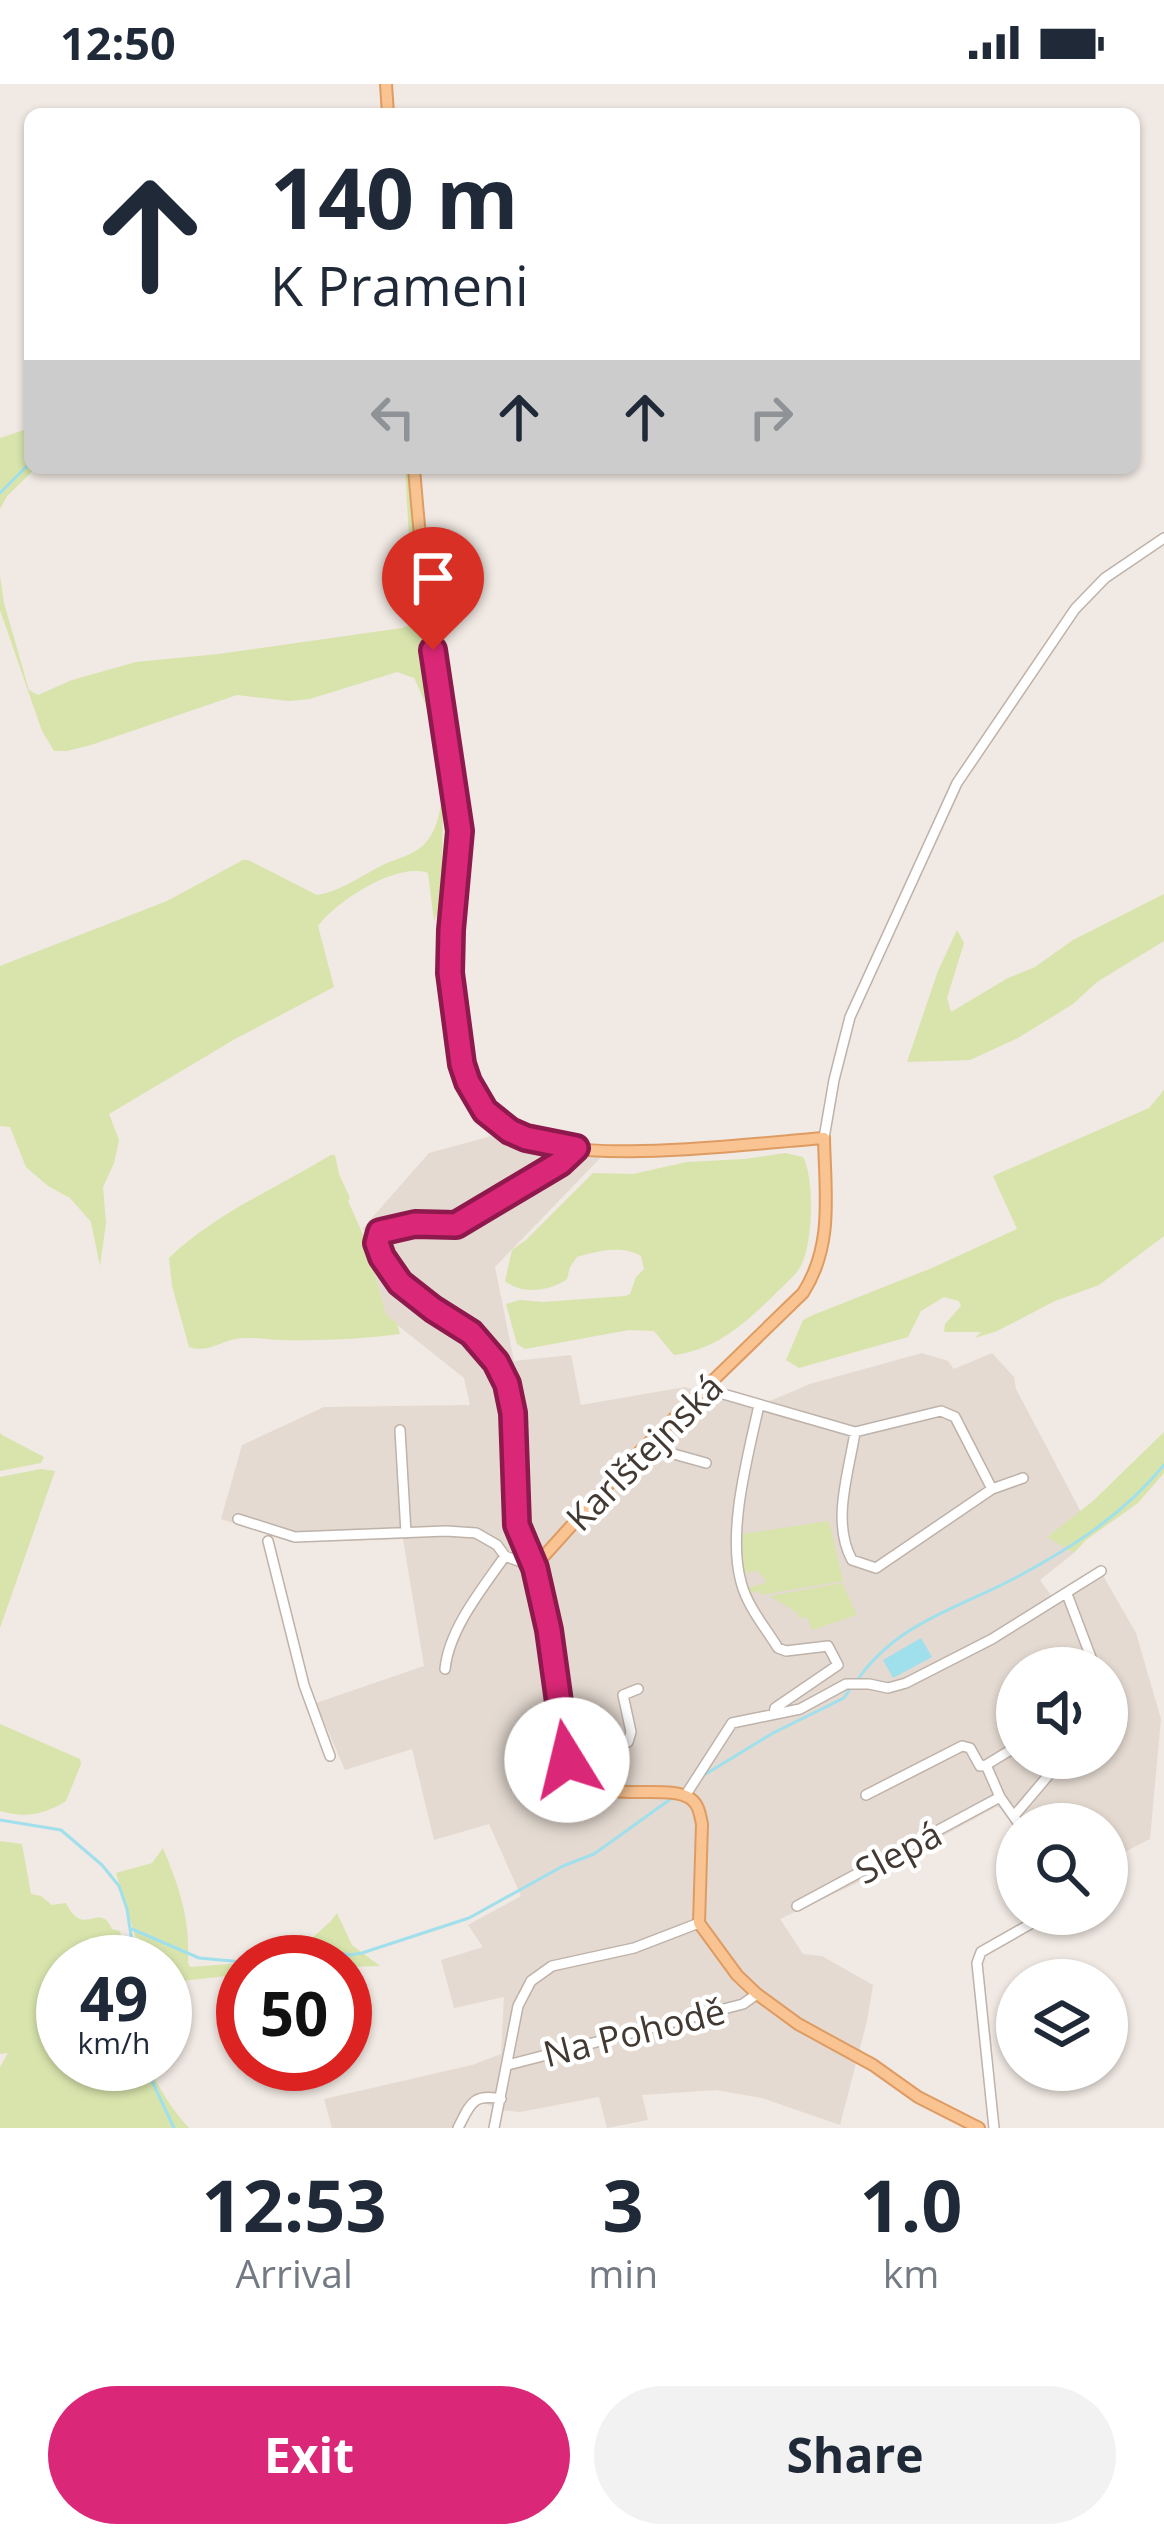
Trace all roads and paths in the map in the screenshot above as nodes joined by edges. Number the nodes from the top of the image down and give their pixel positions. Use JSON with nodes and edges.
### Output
{"nodes":[{"id":1,"x":415,"y":474,"type":"edge"},
{"id":2,"x":1164,"y":538,"type":"edge"},
{"id":3,"x":824,"y":1138,"type":"junction"},
{"id":4,"x":576,"y":1148,"type":"junction"},
{"id":5,"x":706,"y":1389,"type":"junction"},
{"id":6,"x":759,"y":1405,"type":"junction"},
{"id":7,"x":400,"y":1430,"type":"dead end"},
{"id":8,"x":855,"y":1432,"type":"junction"},
{"id":9,"x":645,"y":1446,"type":"junction"},
{"id":10,"x":706,"y":1463,"type":"dead end"},
{"id":11,"x":1023,"y":1478,"type":"dead end"},
{"id":12,"x":992,"y":1489,"type":"junction"},
{"id":13,"x":238,"y":1519,"type":"dead end"},
{"id":14,"x":517,"y":1525,"type":"junction"},
{"id":15,"x":406,"y":1533,"type":"junction"},
{"id":16,"x":268,"y":1541,"type":"dead end"},
{"id":17,"x":496,"y":1544,"type":"junction"},
{"id":18,"x":505,"y":1556,"type":"junction"},
{"id":19,"x":535,"y":1568,"type":"junction"},
{"id":20,"x":1101,"y":1571,"type":"dead end"},
{"id":21,"x":1067,"y":1594,"type":"junction"},
{"id":22,"x":1087,"y":1647,"type":"edge"},
{"id":23,"x":445,"y":1670,"type":"dead end"},
{"id":24,"x":638,"y":1690,"type":"dead end"},
{"id":25,"x":774,"y":1714,"type":"junction"},
{"id":26,"x":566,"y":1754,"type":"junction"},
{"id":27,"x":330,"y":1756,"type":"dead end"},
{"id":28,"x":996,"y":1759,"type":"edge"},
{"id":29,"x":986,"y":1765,"type":"junction"},
{"id":30,"x":1048,"y":1779,"type":"edge"},
{"id":31,"x":866,"y":1795,"type":"dead end"},
{"id":32,"x":686,"y":1796,"type":"junction"},
{"id":33,"x":1000,"y":1797,"type":"junction"},
{"id":34,"x":1004,"y":1803,"type":"edge"},
{"id":35,"x":1030,"y":1803,"type":"edge"},
{"id":36,"x":797,"y":1906,"type":"dead end"},
{"id":37,"x":699,"y":1923,"type":"junction"},
{"id":38,"x":1011,"y":1935,"type":"edge"},
{"id":39,"x":757,"y":1994,"type":"junction"},
{"id":40,"x":508,"y":2065,"type":"junction"},
{"id":41,"x":501,"y":2099,"type":"junction"},
{"id":42,"x":458,"y":2128,"type":"edge"},
{"id":43,"x":494,"y":2128,"type":"edge"},
{"id":44,"x":979,"y":2128,"type":"edge"},
{"id":45,"x":994,"y":2128,"type":"edge"}],
"edges":[{"from":1,"to":4,"type":"main road"},
{"from":2,"to":3,"type":"street"},
{"from":3,"to":4,"type":"main road"},
{"from":3,"to":5,"type":"main road","name":"Karlštejnská"},
{"from":4,"to":14,"type":"street"},
{"from":5,"to":6,"type":"street"},
{"from":5,"to":9,"type":"main road","name":"Karlštejnská"},
{"from":6,"to":8,"type":"street"},
{"from":6,"to":25,"type":"street"},
{"from":7,"to":15,"type":"street"},
{"from":8,"to":12,"type":"street"},
{"from":8,"to":12,"type":"street"},
{"from":9,"to":10,"type":"street"},
{"from":9,"to":19,"type":"main road","name":"Karlštejnská"},
{"from":11,"to":12,"type":"street"},
{"from":13,"to":15,"type":"street"},
{"from":14,"to":17,"type":"street"},
{"from":14,"to":19,"type":"street"},
{"from":15,"to":17,"type":"street"},
{"from":16,"to":27,"type":"street"},
{"from":17,"to":18,"type":"street"},
{"from":18,"to":19,"type":"street"},
{"from":18,"to":23,"type":"street"},
{"from":19,"to":26,"type":"main road"},
{"from":20,"to":21,"type":"street"},
{"from":21,"to":22,"type":"street"},
{"from":21,"to":25,"type":"street"},
{"from":24,"to":26,"type":"street"},
{"from":25,"to":32,"type":"street"},
{"from":26,"to":32,"type":"main road"},
{"from":28,"to":29,"type":"street"},
{"from":29,"to":31,"type":"street"},
{"from":29,"to":33,"type":"street"},
{"from":30,"to":35,"type":"street"},
{"from":32,"to":37,"type":"main road"},
{"from":33,"to":34,"type":"street"},
{"from":33,"to":36,"type":"street","name":"Slepá"},
{"from":37,"to":39,"type":"main road"},
{"from":37,"to":40,"type":"street"},
{"from":38,"to":45,"type":"street"},
{"from":39,"to":40,"type":"street","name":"Na Pohodě"},
{"from":39,"to":44,"type":"main road"},
{"from":40,"to":41,"type":"street"},
{"from":41,"to":42,"type":"street"},
{"from":41,"to":43,"type":"street"}]}
